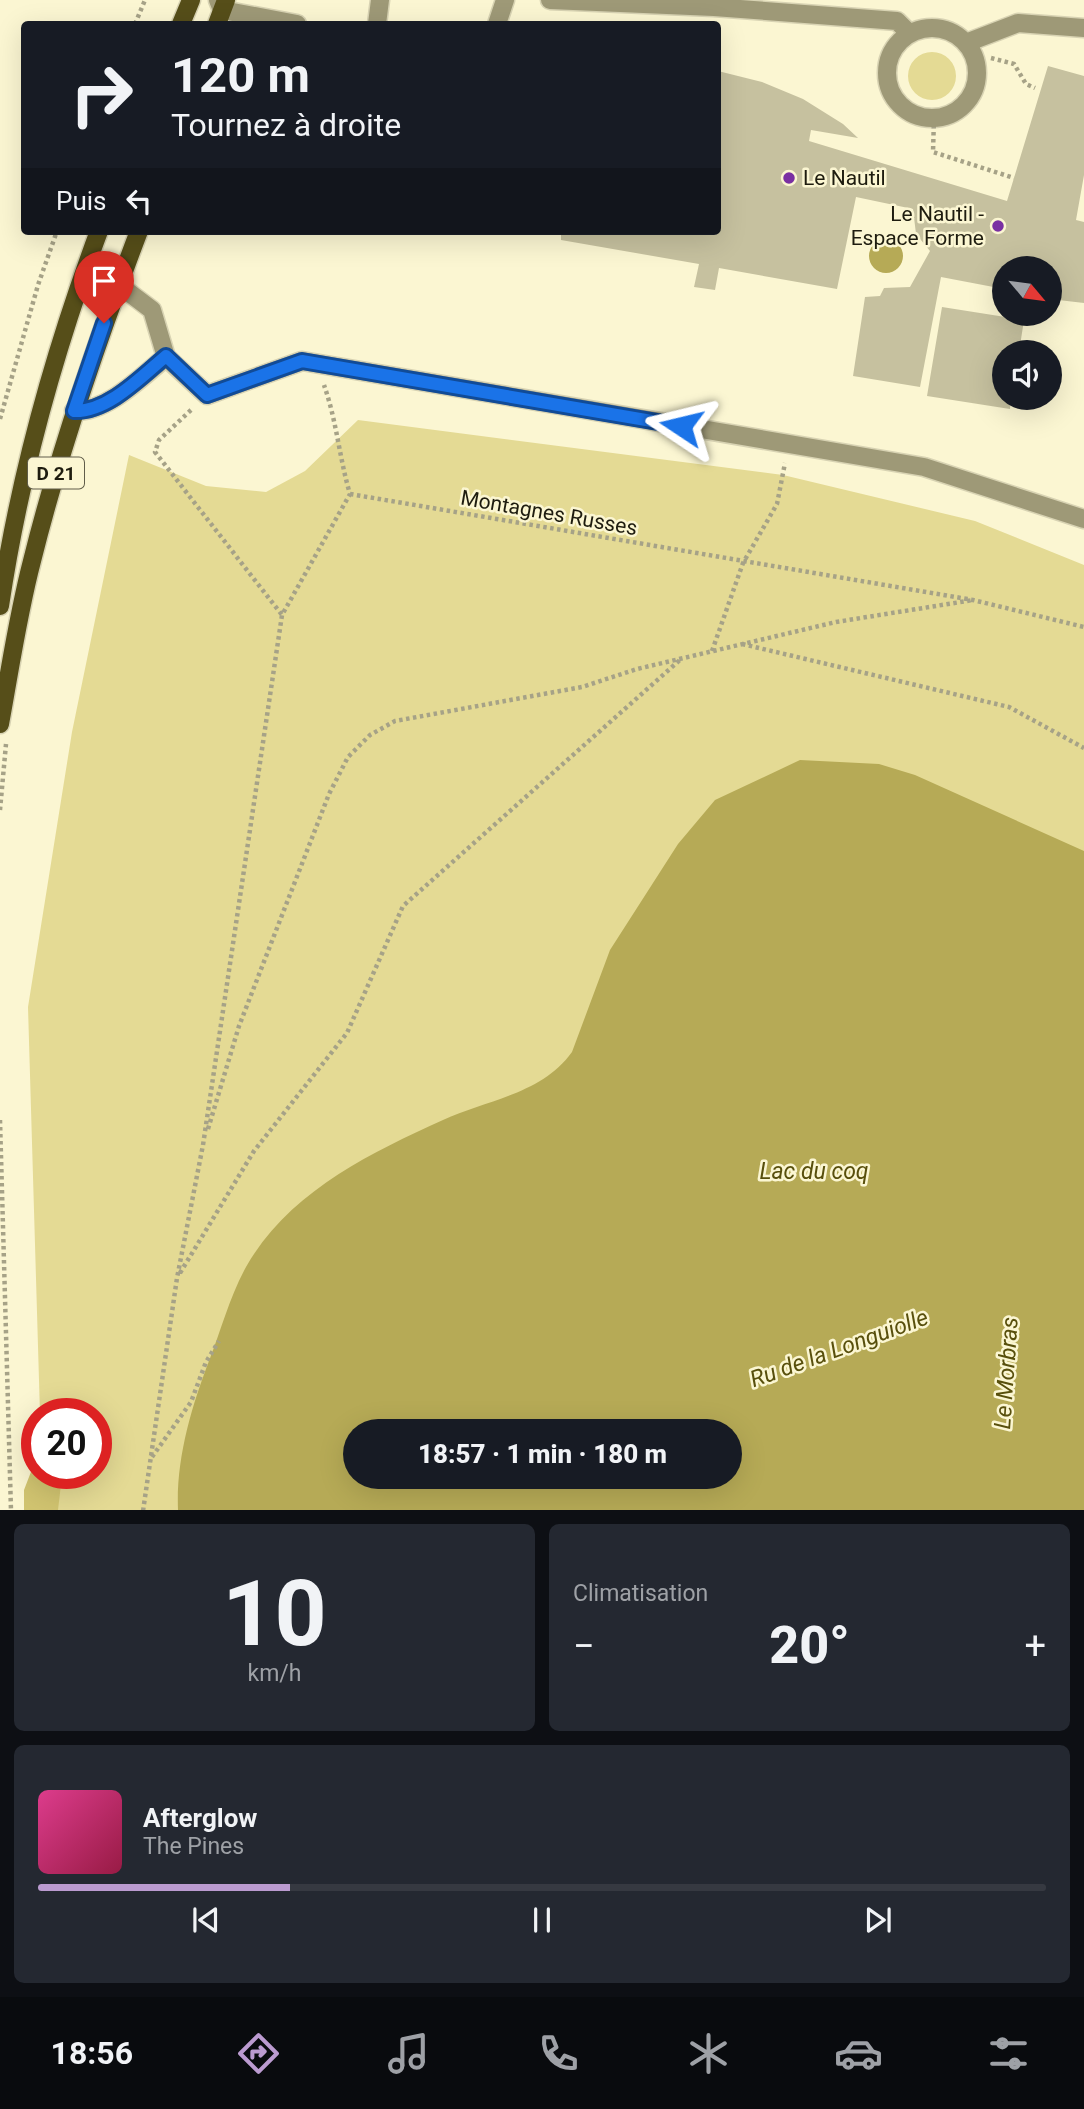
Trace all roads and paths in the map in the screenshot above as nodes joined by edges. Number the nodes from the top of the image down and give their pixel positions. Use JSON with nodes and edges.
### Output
{"nodes":[{"id":1,"x":145,"y":0,"type":"edge"},
{"id":2,"x":191,"y":0,"type":"edge"},
{"id":3,"x":380,"y":0,"type":"edge"},
{"id":4,"x":505,"y":0,"type":"edge"},
{"id":5,"x":550,"y":0,"type":"edge"},
{"id":6,"x":229,"y":10,"type":"edge"},
{"id":7,"x":713,"y":16,"type":"edge"},
{"id":8,"x":136,"y":21,"type":"edge"},
{"id":9,"x":182,"y":21,"type":"edge"},
{"id":10,"x":282,"y":21,"type":"edge"},
{"id":11,"x":377,"y":21,"type":"edge"},
{"id":12,"x":498,"y":21,"type":"edge"},
{"id":13,"x":1084,"y":28,"type":"edge"},
{"id":14,"x":909,"y":33,"type":"junction"},
{"id":15,"x":970,"y":49,"type":"junction"},
{"id":16,"x":1035,"y":88,"type":"dead end"},
{"id":17,"x":934,"y":118,"type":"junction"},
{"id":18,"x":1014,"y":178,"type":"dead end"},
{"id":19,"x":56,"y":235,"type":"edge"},
{"id":20,"x":98,"y":235,"type":"edge"},
{"id":21,"x":137,"y":235,"type":"edge"},
{"id":22,"x":118,"y":285,"type":"junction"},
{"id":23,"x":166,"y":356,"type":"junction"},
{"id":24,"x":302,"y":361,"type":"junction"},
{"id":25,"x":207,"y":395,"type":"junction"},
{"id":26,"x":74,"y":411,"type":"junction"},
{"id":27,"x":0,"y":419,"type":"edge"},
{"id":28,"x":789,"y":445,"type":"junction"},
{"id":29,"x":350,"y":494,"type":"junction"},
{"id":30,"x":1084,"y":519,"type":"edge"},
{"id":31,"x":743,"y":562,"type":"junction"},
{"id":32,"x":973,"y":600,"type":"junction"},
{"id":33,"x":0,"y":606,"type":"edge"},
{"id":34,"x":282,"y":615,"type":"junction"},
{"id":35,"x":1084,"y":627,"type":"edge"},
{"id":36,"x":740,"y":643,"type":"junction"},
{"id":37,"x":712,"y":651,"type":"junction"},
{"id":38,"x":682,"y":659,"type":"junction"},
{"id":39,"x":0,"y":724,"type":"edge"},
{"id":40,"x":1084,"y":748,"type":"edge"},
{"id":41,"x":0,"y":1120,"type":"edge"},
{"id":42,"x":204,"y":1145,"type":"junction"},
{"id":43,"x":177,"y":1278,"type":"junction"},
{"id":44,"x":219,"y":1341,"type":"dead end"},
{"id":45,"x":151,"y":1458,"type":"junction"},
{"id":46,"x":11,"y":1510,"type":"edge"},
{"id":47,"x":143,"y":1510,"type":"edge"}],
"edges":[{"from":1,"to":8,"type":"path"},
{"from":2,"to":9,"type":"main road"},
{"from":3,"to":11,"type":"lane"},
{"from":4,"to":12,"type":"lane"},
{"from":5,"to":7,"type":"lane"},
{"from":6,"to":10,"type":"lane"},
{"from":7,"to":14,"type":"lane"},
{"from":13,"to":15,"type":"lane"},
{"from":14,"to":15,"type":"lane"},
{"from":14,"to":17,"type":"lane"},
{"from":15,"to":16,"type":"path"},
{"from":15,"to":17,"type":"lane"},
{"from":17,"to":18,"type":"path"},
{"from":19,"to":27,"type":"path"},
{"from":20,"to":33,"type":"main road","number":"D 21"},
{"from":21,"to":22,"type":"main road","number":"D 21"},
{"from":22,"to":23,"type":"lane"},
{"from":22,"to":26,"type":"main road","number":"D 21"},
{"from":23,"to":25,"type":"lane"},
{"from":23,"to":26,"type":"lane"},
{"from":24,"to":25,"type":"lane"},
{"from":24,"to":28,"type":"lane"},
{"from":24,"to":29,"type":"path"},
{"from":25,"to":34,"type":"path"},
{"from":26,"to":39,"type":"main road","number":"D 21"},
{"from":28,"to":30,"type":"lane"},
{"from":28,"to":31,"type":"path"},
{"from":29,"to":31,"type":"path","name":"Montagnes Russes"},
{"from":29,"to":34,"type":"path"},
{"from":31,"to":32,"type":"path","name":"Montagnes Russes"},
{"from":31,"to":37,"type":"path"},
{"from":32,"to":35,"type":"path","name":"Montagnes Russes"},
{"from":32,"to":36,"type":"path"},
{"from":34,"to":42,"type":"path"},
{"from":36,"to":37,"type":"path"},
{"from":36,"to":40,"type":"path"},
{"from":37,"to":38,"type":"path"},
{"from":38,"to":42,"type":"path"},
{"from":38,"to":43,"type":"path"},
{"from":41,"to":46,"type":"path"},
{"from":42,"to":43,"type":"path"},
{"from":43,"to":45,"type":"path"},
{"from":44,"to":45,"type":"path"},
{"from":45,"to":47,"type":"path"}]}
